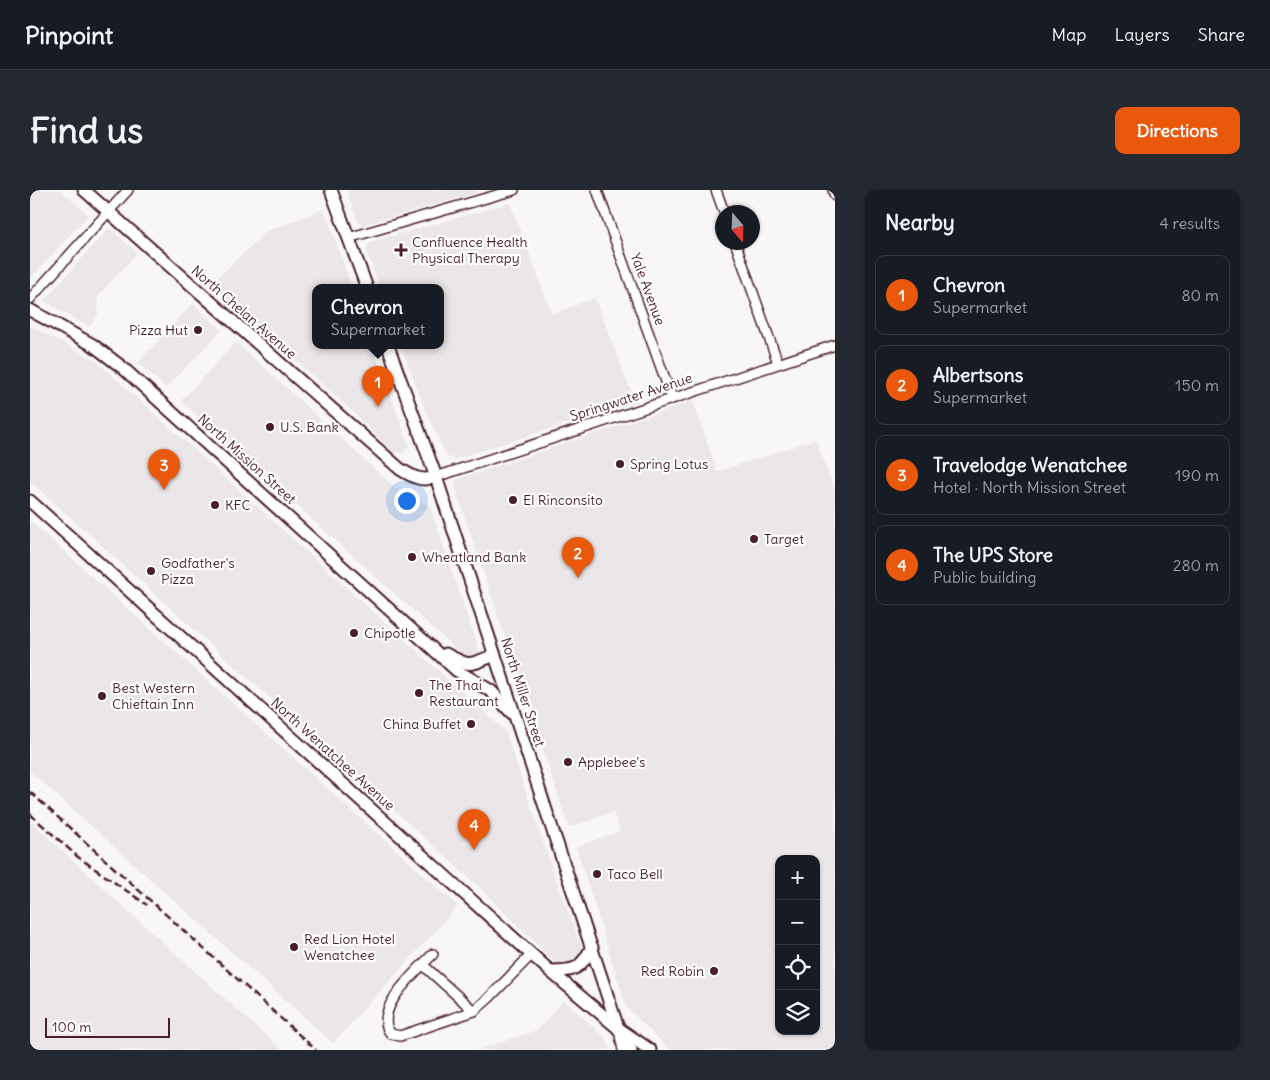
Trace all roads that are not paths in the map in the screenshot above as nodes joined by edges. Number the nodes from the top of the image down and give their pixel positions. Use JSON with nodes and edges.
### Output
{"nodes":[{"id":1,"x":84,"y":190,"type":"edge"},
{"id":2,"x":128,"y":190,"type":"edge"},
{"id":3,"x":330,"y":190,"type":"edge"},
{"id":4,"x":514,"y":190,"type":"edge"},
{"id":5,"x":597,"y":190,"type":"edge"},
{"id":6,"x":716,"y":190,"type":"edge"},
{"id":7,"x":833,"y":190,"type":"edge"},
{"id":8,"x":835,"y":196,"type":"edge"},
{"id":9,"x":721,"y":205,"type":"edge"},
{"id":10,"x":108,"y":212,"type":"junction"},
{"id":11,"x":348,"y":238,"type":"junction"},
{"id":12,"x":738,"y":250,"type":"edge"},
{"id":13,"x":365,"y":284,"type":"edge"},
{"id":14,"x":30,"y":299,"type":"edge"},
{"id":15,"x":30,"y":310,"type":"edge"},
{"id":16,"x":835,"y":345,"type":"edge"},
{"id":17,"x":389,"y":349,"type":"edge"},
{"id":18,"x":778,"y":363,"type":"junction"},
{"id":19,"x":672,"y":398,"type":"junction"},
{"id":20,"x":436,"y":477,"type":"junction"},
{"id":21,"x":30,"y":501,"type":"edge"},
{"id":22,"x":432,"y":647,"type":"junction"},
{"id":23,"x":495,"y":655,"type":"junction"},
{"id":24,"x":516,"y":717,"type":"junction"},
{"id":25,"x":592,"y":947,"type":"junction"},
{"id":26,"x":433,"y":954,"type":"dead end"},
{"id":27,"x":532,"y":954,"type":"junction"},
{"id":28,"x":423,"y":965,"type":"junction"},
{"id":29,"x":550,"y":971,"type":"junction"},
{"id":30,"x":474,"y":1011,"type":"junction"},
{"id":31,"x":618,"y":1028,"type":"junction"},
{"id":32,"x":623,"y":1050,"type":"edge"},
{"id":33,"x":631,"y":1050,"type":"edge"},
{"id":34,"x":650,"y":1050,"type":"edge"}],
"edges":[{"from":1,"to":10,"type":"main road","name":"North Chelan Avenue"},
{"from":2,"to":10,"type":"street"},
{"from":3,"to":11,"type":"main road"},
{"from":4,"to":11,"type":"street"},
{"from":5,"to":19,"type":"street","name":"Yale Avenue"},
{"from":6,"to":9,"type":"street"},
{"from":7,"to":8,"type":"street"},
{"from":10,"to":14,"type":"street"},
{"from":10,"to":20,"type":"main road","name":"North Chelan Avenue"},
{"from":11,"to":13,"type":"main road"},
{"from":12,"to":18,"type":"street"},
{"from":15,"to":22,"type":"main road","name":"North Mission Street"},
{"from":16,"to":18,"type":"street","name":"Springwater Avenue"},
{"from":17,"to":20,"type":"main road","name":"North Miller Street"},
{"from":18,"to":19,"type":"street","name":"Springwater Avenue"},
{"from":19,"to":20,"type":"street","name":"Springwater Avenue"},
{"from":20,"to":23,"type":"main road","name":"North Miller Street"},
{"from":21,"to":27,"type":"main road","name":"North Wenatchee Avenue"},
{"from":22,"to":23,"type":"main road","name":"North Mission Street"},
{"from":22,"to":24,"type":"main road","name":"North Mission Street"},
{"from":23,"to":24,"type":"main road","name":"North Miller Street"},
{"from":24,"to":25,"type":"main road","name":"North Miller Street"},
{"from":25,"to":29,"type":"main road"},
{"from":25,"to":31,"type":"main road","name":"North Miller Street"},
{"from":26,"to":28,"type":"street"},
{"from":27,"to":29,"type":"main road","name":"North Wenatchee Avenue"},
{"from":27,"to":30,"type":"street"},
{"from":28,"to":30,"type":"street"},
{"from":28,"to":30,"type":"street"},
{"from":29,"to":31,"type":"main road","name":"North Wenatchee Avenue"},
{"from":31,"to":32,"type":"street","name":"North Miller Street"},
{"from":31,"to":33,"type":"main road","name":"North Wenatchee Avenue"},
{"from":31,"to":34,"type":"main road","name":"North Wenatchee Avenue"}]}
